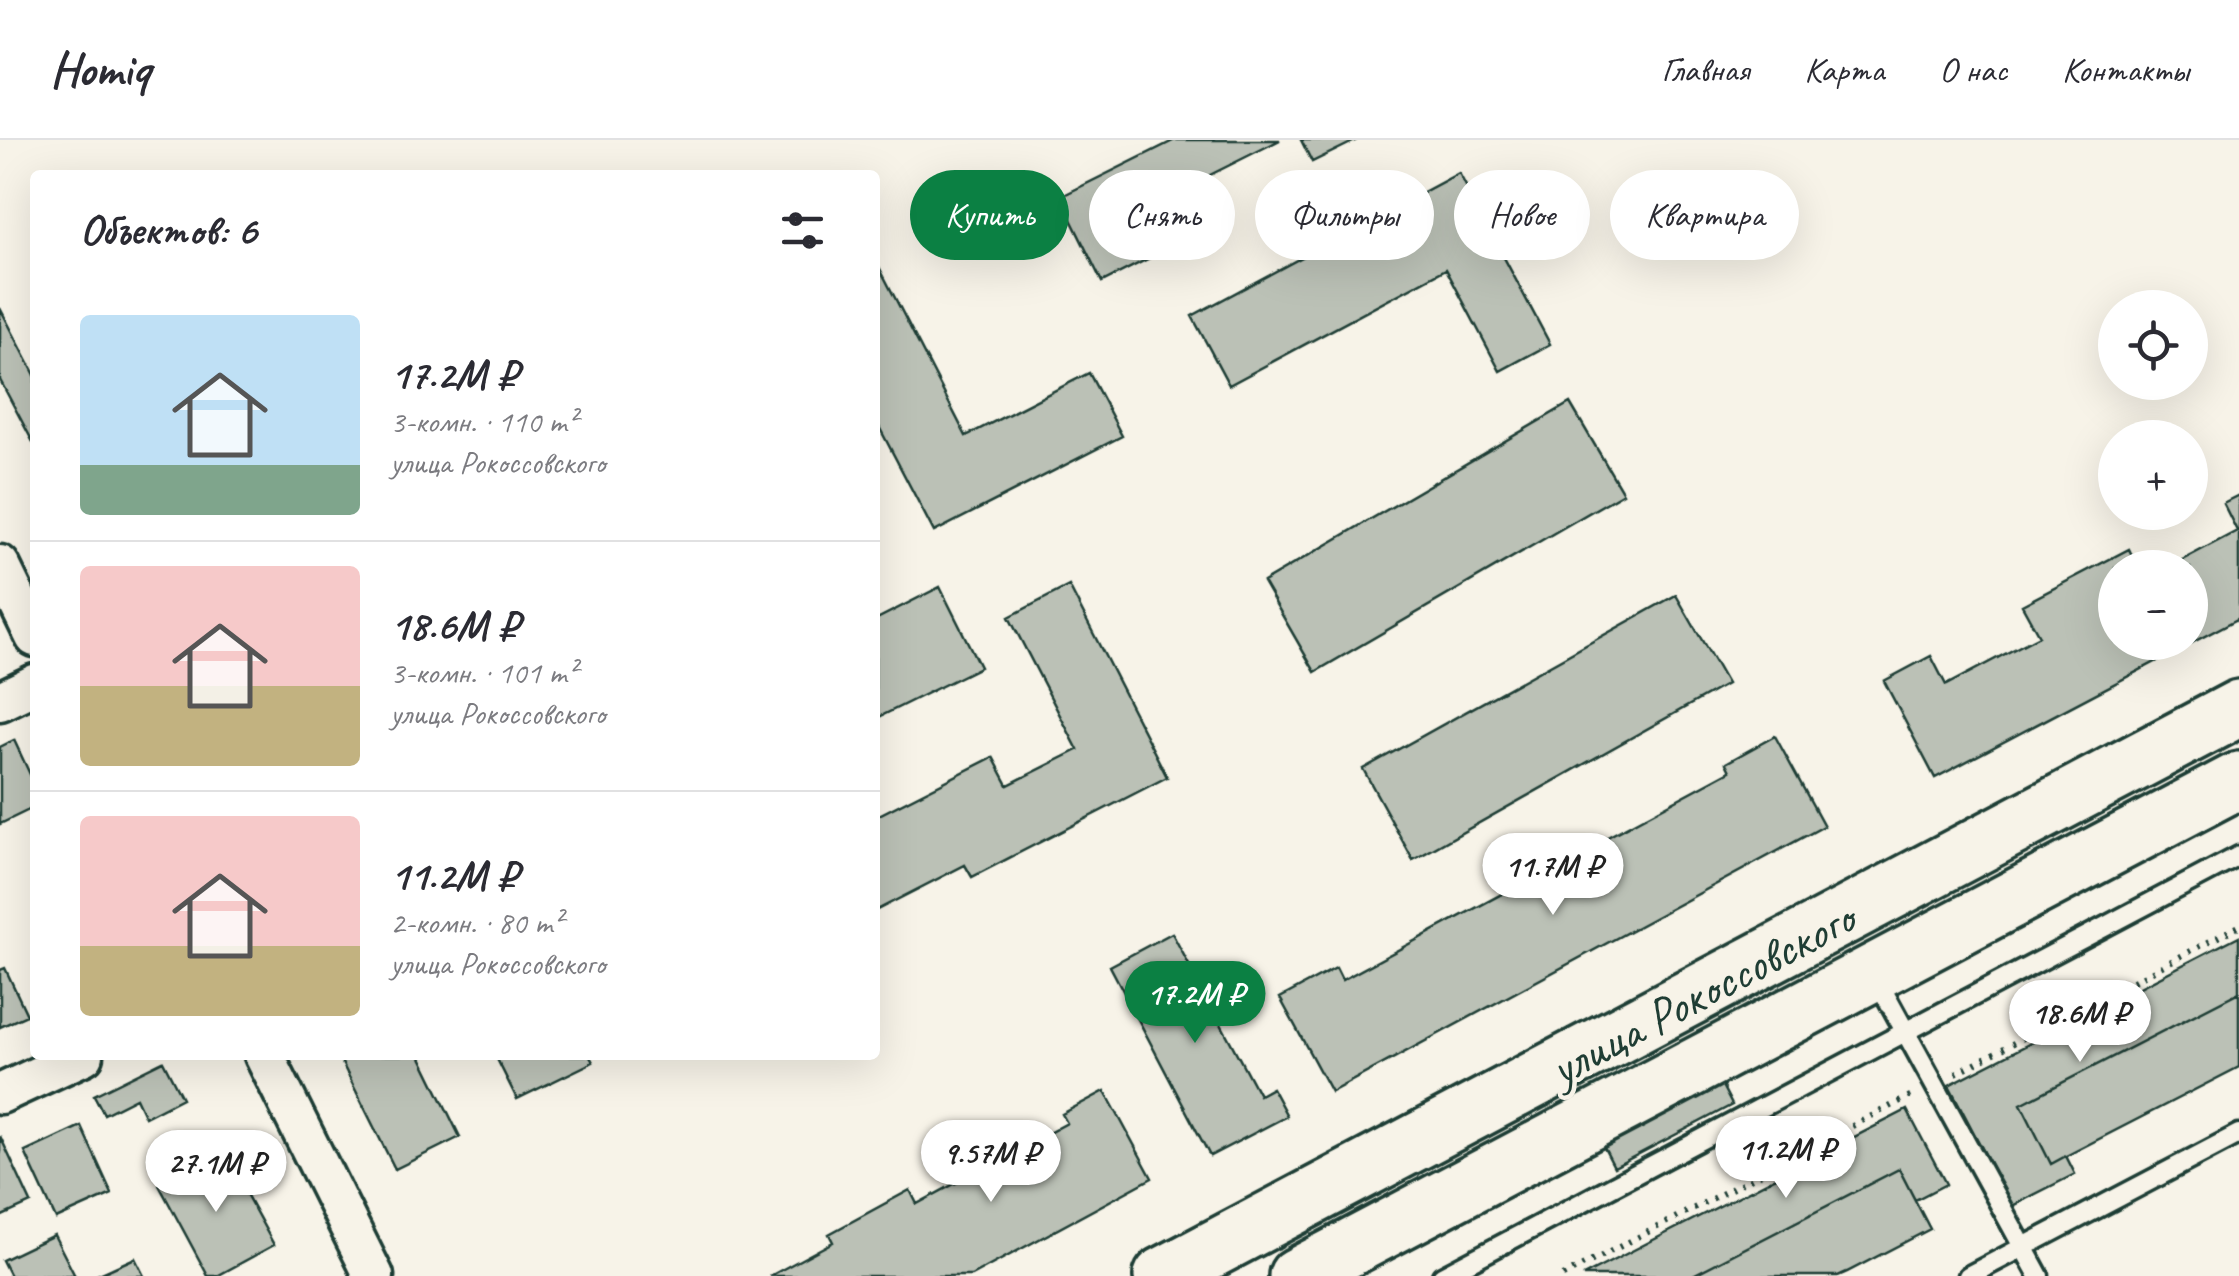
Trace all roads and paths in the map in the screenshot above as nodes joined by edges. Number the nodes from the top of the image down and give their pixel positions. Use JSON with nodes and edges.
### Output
{"nodes":[{"id":1,"x":0,"y":565,"type":"edge"},
{"id":2,"x":30,"y":626,"type":"edge"},
{"id":3,"x":30,"y":687,"type":"edge"},
{"id":4,"x":0,"y":702,"type":"edge"},
{"id":5,"x":2239,"y":708,"type":"edge"},
{"id":6,"x":2239,"y":780,"type":"edge"},
{"id":7,"x":2239,"y":856,"type":"edge"},
{"id":8,"x":2239,"y":926,"type":"edge"},
{"id":9,"x":1874,"y":974,"type":"junction"},
{"id":10,"x":1906,"y":1032,"type":"junction"},
{"id":11,"x":73,"y":1060,"type":"edge"},
{"id":12,"x":266,"y":1060,"type":"edge"},
{"id":13,"x":1934,"y":1084,"type":"junction"},
{"id":14,"x":0,"y":1094,"type":"edge"},
{"id":15,"x":2239,"y":1134,"type":"edge"},
{"id":16,"x":2022,"y":1246,"type":"junction"},
{"id":17,"x":374,"y":1276,"type":"edge"},
{"id":18,"x":1162,"y":1276,"type":"edge"},
{"id":19,"x":1297,"y":1276,"type":"edge"},
{"id":20,"x":1442,"y":1276,"type":"edge"},
{"id":21,"x":1563,"y":1276,"type":"edge"},
{"id":22,"x":1968,"y":1276,"type":"edge"},
{"id":23,"x":2039,"y":1276,"type":"edge"}],
"edges":[{"from":1,"to":2,"type":"street"},
{"from":3,"to":4,"type":"street"},
{"from":5,"to":18,"type":"highway","name":"улица Рокоссовского"},
{"from":6,"to":9,"type":"highway","name":"улица Рокоссовского"},
{"from":7,"to":10,"type":"lane"},
{"from":8,"to":13,"type":"path"},
{"from":9,"to":10,"type":"lane"},
{"from":9,"to":19,"type":"highway","name":"улица Рокоссовского"},
{"from":10,"to":13,"type":"lane"},
{"from":10,"to":20,"type":"lane"},
{"from":11,"to":14,"type":"street"},
{"from":12,"to":17,"type":"street"},
{"from":13,"to":16,"type":"lane"},
{"from":13,"to":21,"type":"path"},
{"from":15,"to":16,"type":"lane"},
{"from":16,"to":22,"type":"lane"},
{"from":16,"to":23,"type":"lane"}]}
